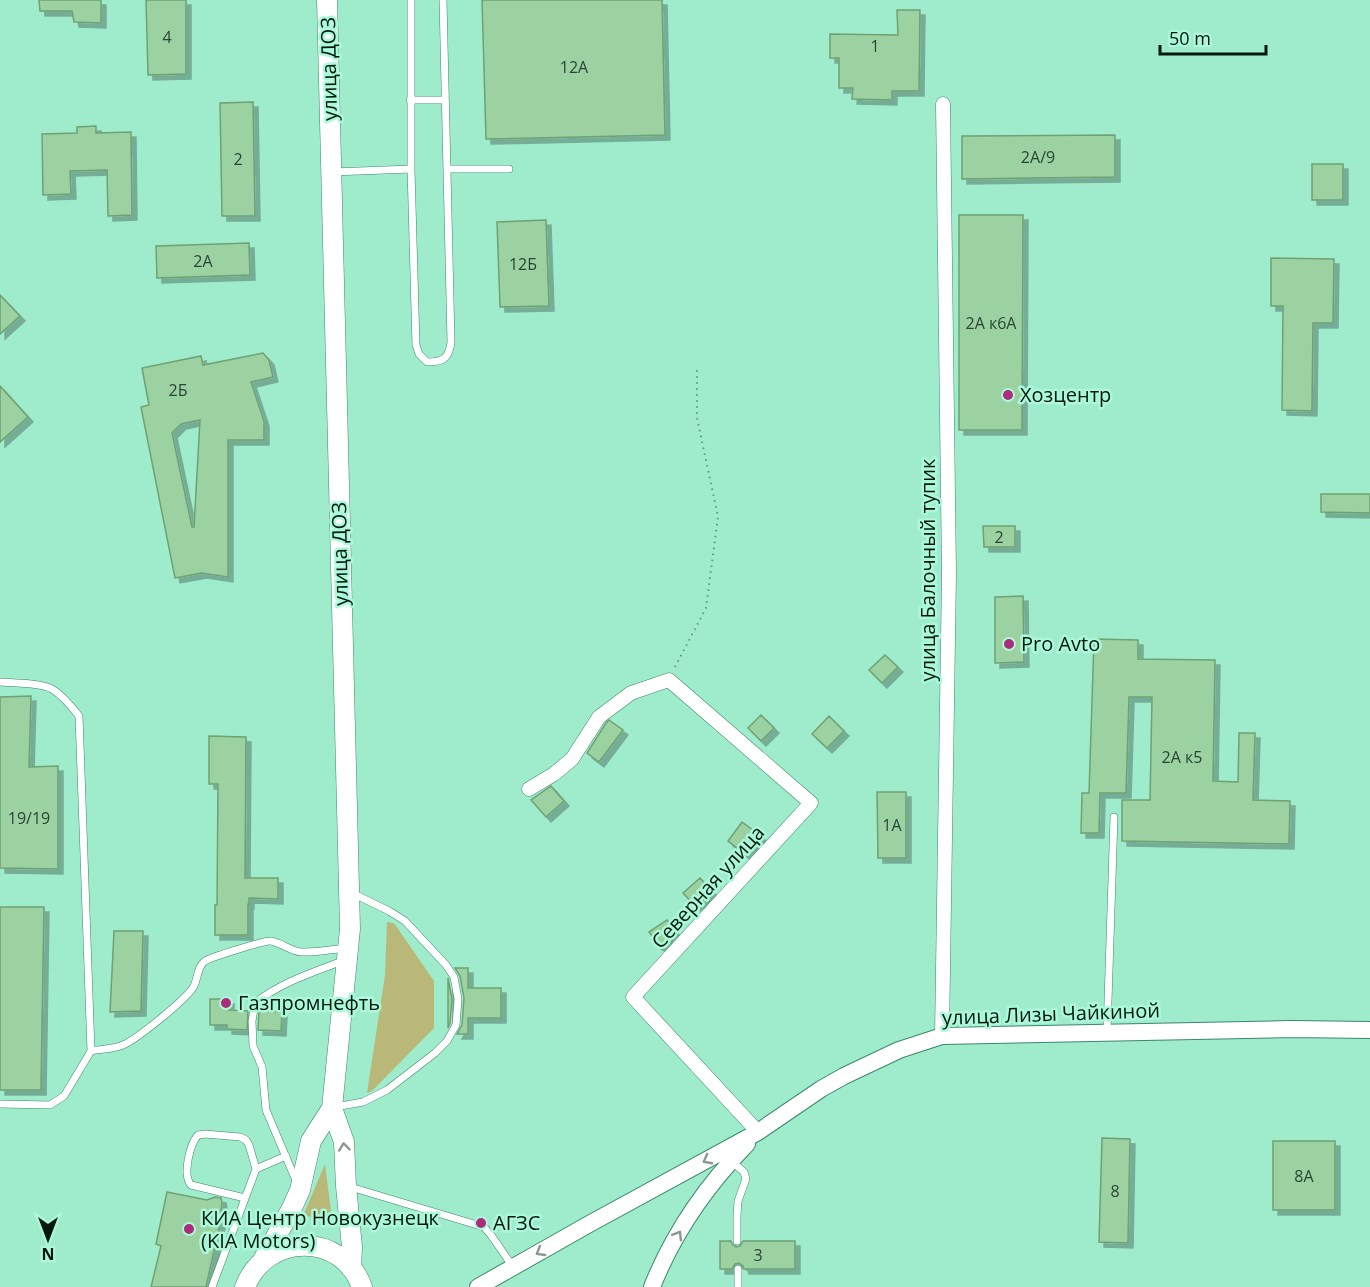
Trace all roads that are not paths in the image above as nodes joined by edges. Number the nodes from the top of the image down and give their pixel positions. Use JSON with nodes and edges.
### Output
{"nodes":[{"id":1,"x":327,"y":0,"type":"edge"},
{"id":2,"x":411,"y":0,"type":"edge"},
{"id":3,"x":443,"y":0,"type":"edge"},
{"id":4,"x":410,"y":100,"type":"junction"},
{"id":5,"x":445,"y":100,"type":"junction"},
{"id":6,"x":943,"y":104,"type":"dead end"},
{"id":7,"x":447,"y":169,"type":"junction"},
{"id":8,"x":509,"y":169,"type":"dead end"},
{"id":9,"x":411,"y":170,"type":"junction"},
{"id":10,"x":331,"y":172,"type":"junction"},
{"id":11,"x":0,"y":682,"type":"edge"},
{"id":12,"x":529,"y":789,"type":"dead end"},
{"id":13,"x":1114,"y":817,"type":"dead end"},
{"id":14,"x":349,"y":892,"type":"junction"},
{"id":15,"x":348,"y":954,"type":"junction"},
{"id":16,"x":1370,"y":1030,"type":"edge"},
{"id":17,"x":1107,"y":1032,"type":"junction"},
{"id":18,"x":942,"y":1036,"type":"junction"},
{"id":19,"x":91,"y":1050,"type":"junction"},
{"id":20,"x":0,"y":1104,"type":"edge"},
{"id":21,"x":332,"y":1108,"type":"junction"},
{"id":22,"x":758,"y":1132,"type":"junction"},
{"id":23,"x":286,"y":1156,"type":"junction"},
{"id":24,"x":730,"y":1161,"type":"junction"},
{"id":25,"x":256,"y":1168,"type":"junction"},
{"id":26,"x":346,"y":1186,"type":"junction"},
{"id":27,"x":300,"y":1190,"type":"junction"},
{"id":28,"x":245,"y":1198,"type":"junction"},
{"id":29,"x":737,"y":1241,"type":"dead end"},
{"id":30,"x":263,"y":1260,"type":"junction"},
{"id":31,"x":513,"y":1267,"type":"junction"},
{"id":32,"x":738,"y":1269,"type":"dead end"},
{"id":33,"x":360,"y":1281,"type":"edge"},
{"id":34,"x":212,"y":1287,"type":"edge"},
{"id":35,"x":245,"y":1287,"type":"edge"},
{"id":36,"x":478,"y":1287,"type":"edge"},
{"id":37,"x":652,"y":1287,"type":"edge"},
{"id":38,"x":738,"y":1287,"type":"edge"}],
"edges":[{"from":1,"to":10,"type":"main road","name":"улица ДОЗ"},
{"from":2,"to":4,"type":"lane"},
{"from":3,"to":5,"type":"lane"},
{"from":4,"to":5,"type":"lane"},
{"from":4,"to":9,"type":"lane"},
{"from":5,"to":7,"type":"lane"},
{"from":6,"to":18,"type":"street","name":"улица Балочный тупик"},
{"from":7,"to":8,"type":"lane"},
{"from":7,"to":9,"type":"lane"},
{"from":9,"to":10,"type":"lane"},
{"from":10,"to":14,"type":"main road","name":"улица ДОЗ"},
{"from":11,"to":19,"type":"lane"},
{"from":12,"to":22,"type":"street","name":"Северная улица"},
{"from":13,"to":17,"type":"lane"},
{"from":14,"to":15,"type":"main road","name":"улица ДОЗ"},
{"from":14,"to":21,"type":"lane"},
{"from":15,"to":19,"type":"lane"},
{"from":15,"to":21,"type":"main road","name":"улица ДОЗ"},
{"from":15,"to":23,"type":"lane"},
{"from":16,"to":17,"type":"street","name":"улица Лизы Чайкиной"},
{"from":17,"to":18,"type":"street","name":"улица Лизы Чайкиной"},
{"from":18,"to":22,"type":"street","name":"улица Лизы Чайкиной"},
{"from":19,"to":20,"type":"lane"},
{"from":26,"to":21,"type":"main road","one_way":true},
{"from":21,"to":27,"type":"main road"},
{"from":22,"to":24,"type":"street"},
{"from":22,"to":31,"type":"street","one_way":true},
{"from":23,"to":25,"type":"lane"},
{"from":23,"to":27,"type":"lane"},
{"from":24,"to":29,"type":"lane"},
{"from":37,"to":24,"type":"street","one_way":true},
{"from":25,"to":28,"type":"lane"},
{"from":25,"to":28,"type":"lane"},
{"from":26,"to":31,"type":"lane"},
{"from":26,"to":33,"type":"main road"},
{"from":27,"to":30,"type":"main road"},
{"from":28,"to":34,"type":"lane"},
{"from":30,"to":33,"type":"main road"},
{"from":30,"to":35,"type":"main road"},
{"from":31,"to":36,"type":"street"},
{"from":32,"to":38,"type":"lane"}]}
